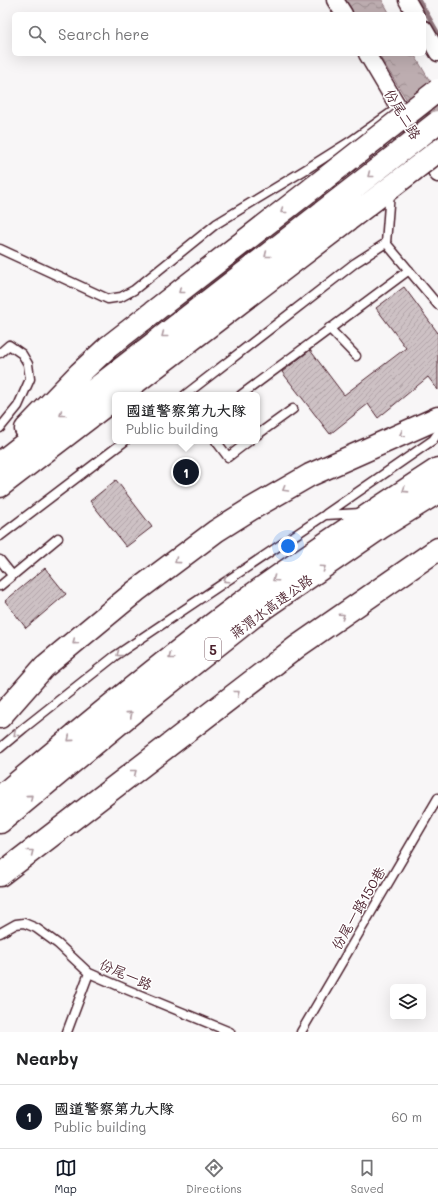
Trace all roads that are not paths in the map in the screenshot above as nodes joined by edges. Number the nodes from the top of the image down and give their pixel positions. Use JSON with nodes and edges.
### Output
{"nodes":[{"id":1,"x":335,"y":0,"type":"edge"},
{"id":2,"x":407,"y":0,"type":"edge"},
{"id":3,"x":343,"y":12,"type":"edge"},
{"id":4,"x":414,"y":12,"type":"edge"},
{"id":5,"x":426,"y":32,"type":"edge"},
{"id":6,"x":438,"y":53,"type":"edge"},
{"id":7,"x":368,"y":56,"type":"edge"},
{"id":8,"x":438,"y":90,"type":"edge"},
{"id":9,"x":399,"y":107,"type":"junction"},
{"id":10,"x":438,"y":122,"type":"edge"},
{"id":11,"x":438,"y":151,"type":"edge"},
{"id":12,"x":438,"y":174,"type":"edge"},
{"id":13,"x":390,"y":188,"type":"junction"},
{"id":14,"x":386,"y":243,"type":"junction"},
{"id":15,"x":0,"y":249,"type":"edge"},
{"id":16,"x":409,"y":270,"type":"junction"},
{"id":17,"x":438,"y":305,"type":"edge"},
{"id":18,"x":329,"y":328,"type":"junction"},
{"id":19,"x":0,"y":354,"type":"edge"},
{"id":20,"x":356,"y":356,"type":"dead end"},
{"id":21,"x":123,"y":392,"type":"edge"},
{"id":22,"x":189,"y":392,"type":"edge"},
{"id":23,"x":245,"y":392,"type":"edge"},
{"id":24,"x":112,"y":400,"type":"edge"},
{"id":25,"x":293,"y":409,"type":"dead end"},
{"id":26,"x":438,"y":418,"type":"edge"},
{"id":27,"x":0,"y":428,"type":"edge"},
{"id":28,"x":260,"y":433,"type":"edge"},
{"id":29,"x":438,"y":433,"type":"edge"},
{"id":30,"x":121,"y":444,"type":"edge"},
{"id":31,"x":218,"y":444,"type":"edge"},
{"id":32,"x":245,"y":444,"type":"edge"},
{"id":33,"x":0,"y":454,"type":"edge"},
{"id":34,"x":0,"y":463,"type":"edge"},
{"id":35,"x":438,"y":469,"type":"edge"},
{"id":36,"x":0,"y":486,"type":"edge"},
{"id":37,"x":438,"y":492,"type":"edge"},
{"id":38,"x":372,"y":512,"type":"junction"},
{"id":39,"x":324,"y":515,"type":"junction"},
{"id":40,"x":0,"y":536,"type":"edge"},
{"id":41,"x":58,"y":538,"type":"dead end"},
{"id":42,"x":432,"y":553,"type":"edge"},
{"id":43,"x":0,"y":560,"type":"edge"},
{"id":44,"x":12,"y":575,"type":"junction"},
{"id":45,"x":0,"y":586,"type":"edge"},
{"id":46,"x":0,"y":717,"type":"edge"},
{"id":47,"x":0,"y":748,"type":"edge"},
{"id":48,"x":0,"y":797,"type":"edge"},
{"id":49,"x":438,"y":798,"type":"edge"},
{"id":50,"x":0,"y":822,"type":"edge"},
{"id":51,"x":0,"y":875,"type":"edge"},
{"id":52,"x":0,"y":932,"type":"edge"},
{"id":53,"x":89,"y":973,"type":"junction"},
{"id":54,"x":67,"y":1032,"type":"edge"},
{"id":55,"x":230,"y":1032,"type":"edge"},
{"id":56,"x":301,"y":1032,"type":"edge"}],
"edges":[{"from":1,"to":3,"type":"street"},
{"from":2,"to":4,"type":"street"},
{"from":5,"to":6,"type":"street"},
{"from":7,"to":9,"type":"street","name":"份尾二路"},
{"from":8,"to":33,"type":"highway","one_way":true,"bridge":true},
{"from":9,"to":12,"type":"street","name":"份尾二路"},
{"from":9,"to":15,"type":"lane"},
{"from":10,"to":34,"type":"highway","one_way":true,"bridge":true},
{"from":11,"to":13,"type":"highway","bridge":true},
{"from":13,"to":14,"type":"lane"},
{"from":13,"to":21,"type":"highway"},
{"from":14,"to":16,"type":"lane"},
{"from":14,"to":22,"type":"lane"},
{"from":16,"to":17,"type":"lane"},
{"from":16,"to":18,"type":"lane"},
{"from":18,"to":20,"type":"lane"},
{"from":18,"to":23,"type":"lane"},
{"from":19,"to":27,"type":"lane"},
{"from":24,"to":36,"type":"highway"},
{"from":25,"to":28,"type":"lane"},
{"from":26,"to":46,"type":"highway","one_way":true},
{"from":29,"to":39,"type":"lane"},
{"from":30,"to":40,"type":"lane"},
{"from":31,"to":32,"type":"lane"},
{"from":35,"to":38,"type":"highway","name":"蔣渭水高速公路","number":"5","one_way":true},
{"from":50,"to":37,"type":"highway","name":"蔣渭水高速公路","number":"5","one_way":true},
{"from":38,"to":39,"type":"lane"},
{"from":38,"to":48,"type":"highway","name":"蔣渭水高速公路","number":"5","one_way":true},
{"from":39,"to":47,"type":"lane","one_way":true},
{"from":41,"to":44,"type":"lane"},
{"from":51,"to":42,"type":"highway","one_way":true},
{"from":43,"to":44,"type":"lane"},
{"from":44,"to":45,"type":"lane"},
{"from":49,"to":56,"type":"lane","name":"份尾一路150巷"},
{"from":52,"to":53,"type":"lane","name":"份尾一路"},
{"from":53,"to":54,"type":"lane"},
{"from":53,"to":55,"type":"lane","name":"份尾一路"}]}
